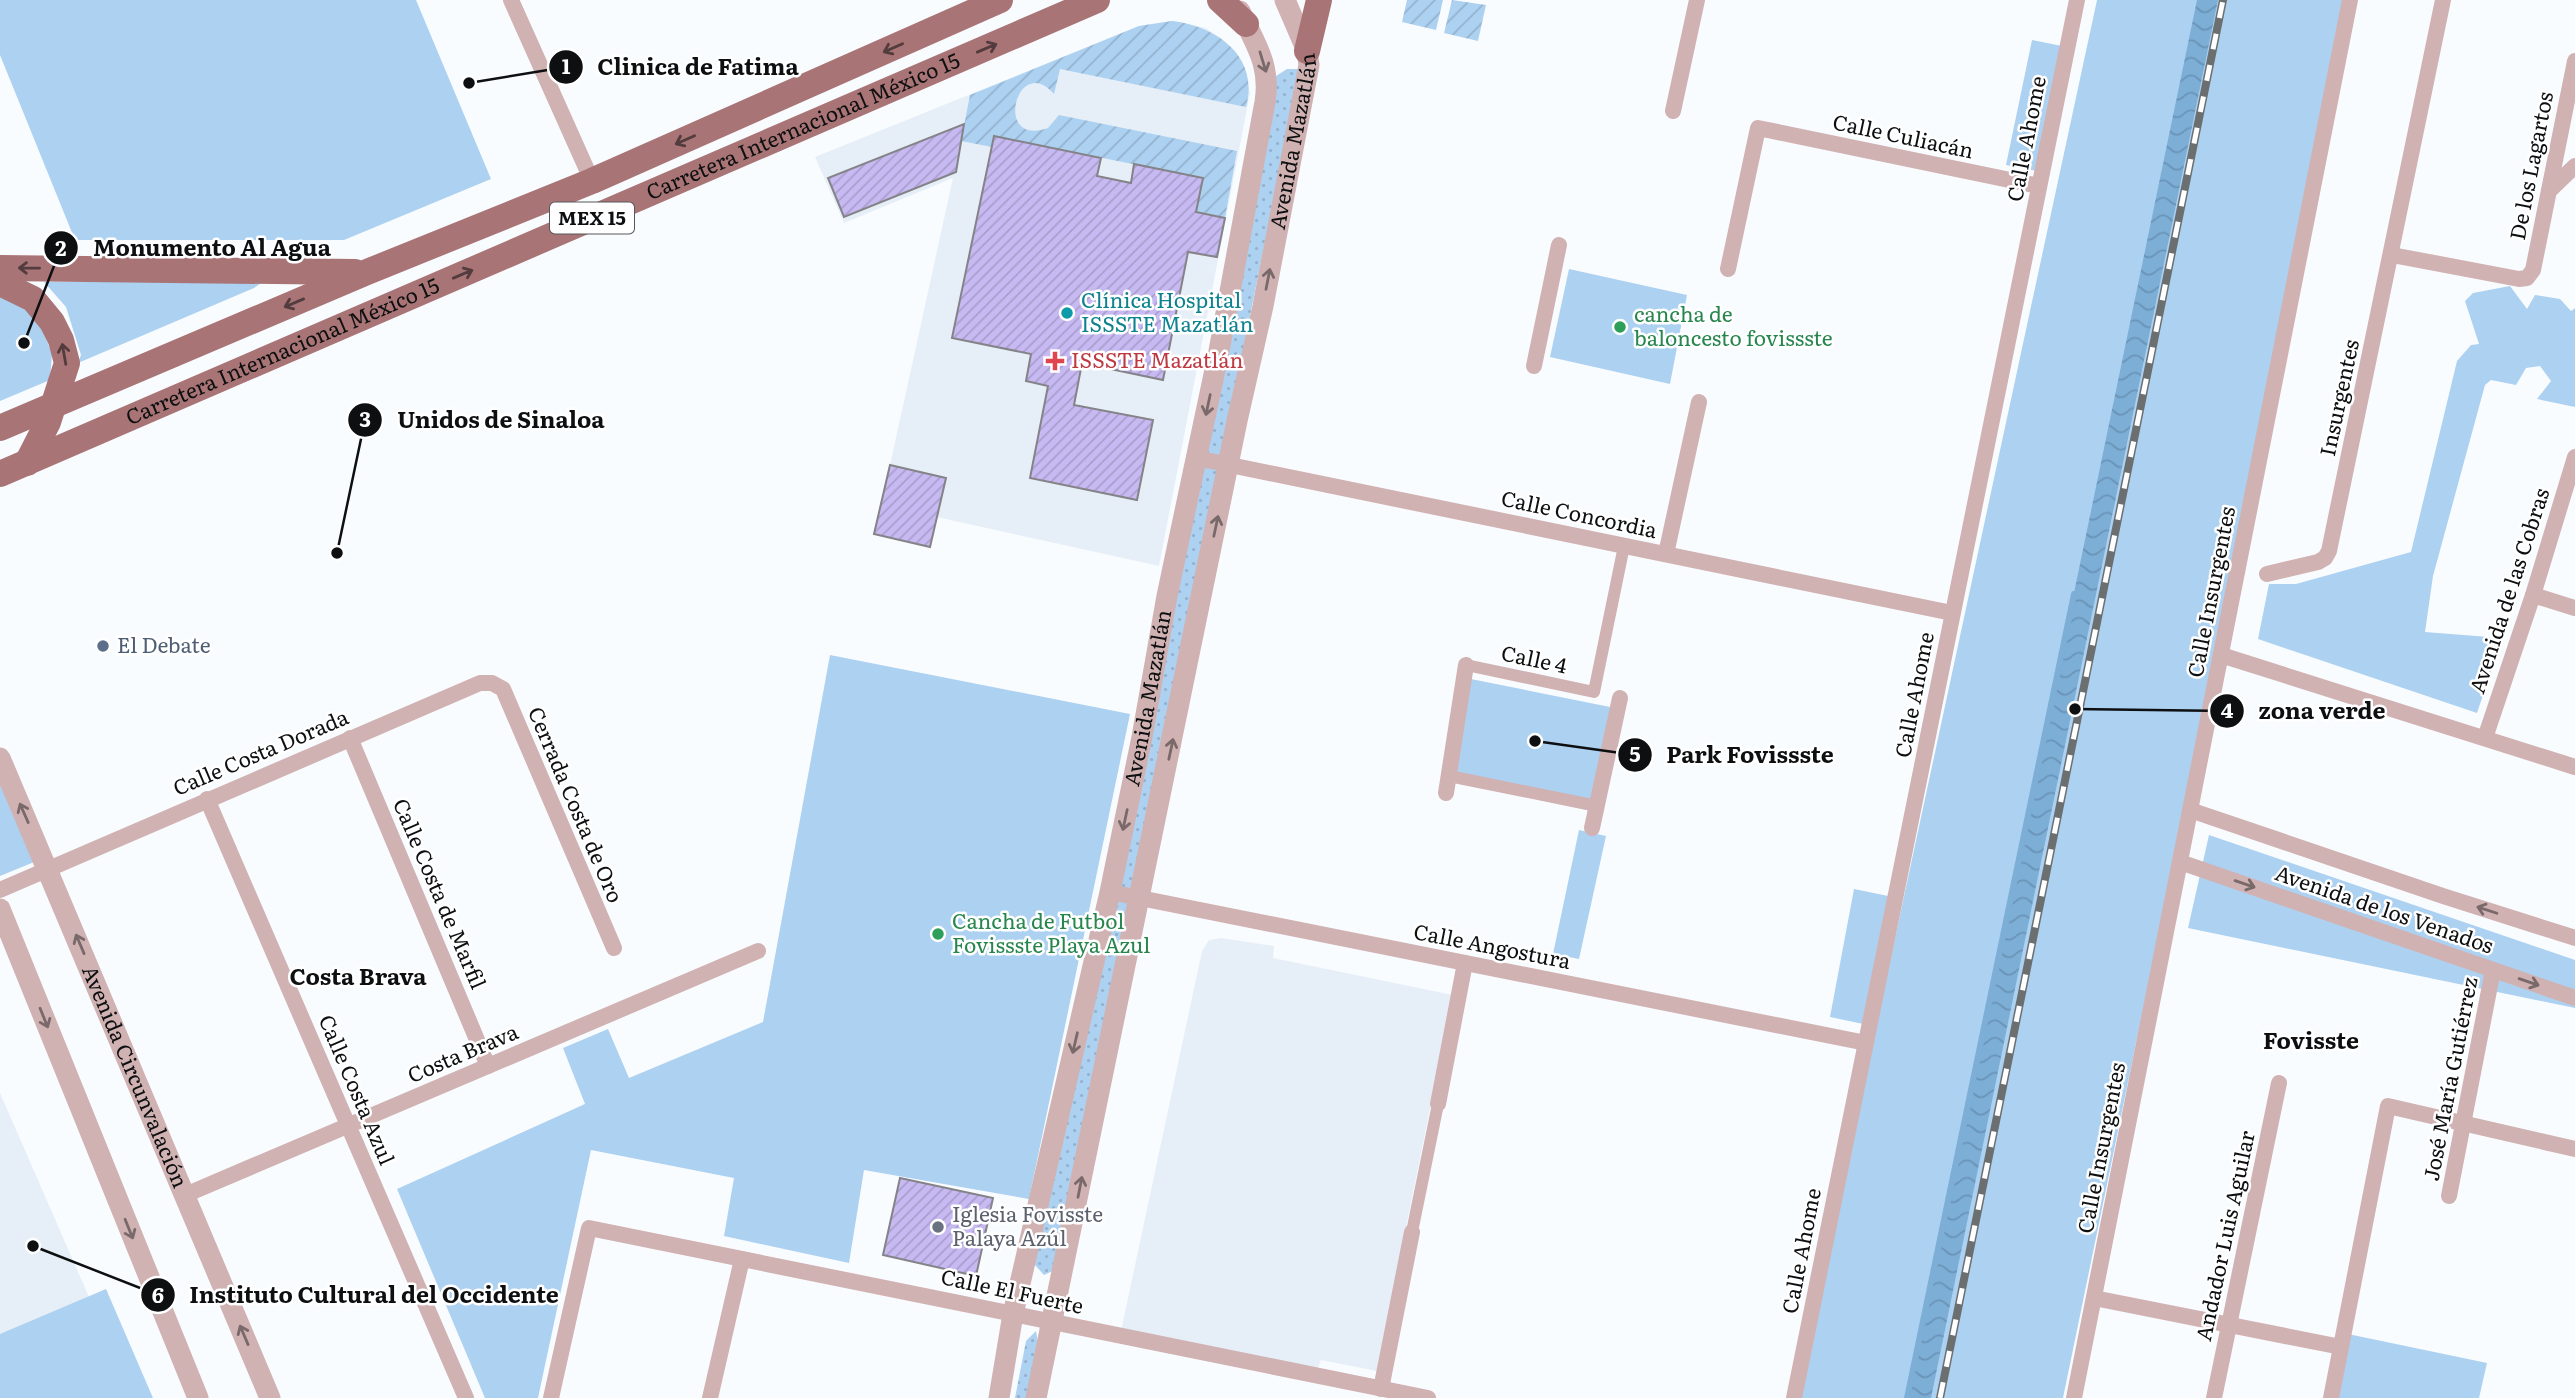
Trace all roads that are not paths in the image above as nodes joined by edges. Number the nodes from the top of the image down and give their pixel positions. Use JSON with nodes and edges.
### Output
{"nodes":[{"id":1,"x":511,"y":0,"type":"edge"},
{"id":2,"x":1000,"y":0,"type":"edge"},
{"id":3,"x":1097,"y":0,"type":"edge"},
{"id":4,"x":1220,"y":0,"type":"edge"},
{"id":5,"x":1234,"y":0,"type":"edge"},
{"id":6,"x":1284,"y":0,"type":"edge"},
{"id":7,"x":1319,"y":0,"type":"edge"},
{"id":8,"x":1697,"y":0,"type":"edge"},
{"id":9,"x":2077,"y":0,"type":"edge"},
{"id":10,"x":2350,"y":0,"type":"edge"},
{"id":11,"x":2443,"y":0,"type":"edge"},
{"id":12,"x":1246,"y":24,"type":"junction"},
{"id":13,"x":1307,"y":51,"type":"junction"},
{"id":14,"x":2575,"y":61,"type":"edge"},
{"id":15,"x":1673,"y":111,"type":"dead end"},
{"id":16,"x":2575,"y":166,"type":"edge"},
{"id":17,"x":593,"y":181,"type":"junction"},
{"id":18,"x":2039,"y":186,"type":"junction"},
{"id":19,"x":2549,"y":191,"type":"junction"},
{"id":20,"x":1559,"y":245,"type":"dead end"},
{"id":21,"x":2392,"y":255,"type":"junction"},
{"id":22,"x":0,"y":268,"type":"edge"},
{"id":23,"x":1728,"y":269,"type":"dead end"},
{"id":24,"x":367,"y":272,"type":"junction"},
{"id":25,"x":0,"y":283,"type":"edge"},
{"id":26,"x":1534,"y":366,"type":"dead end"},
{"id":27,"x":1699,"y":402,"type":"dead end"},
{"id":28,"x":54,"y":404,"type":"junction"},
{"id":29,"x":0,"y":428,"type":"edge"},
{"id":30,"x":1196,"y":457,"type":"junction"},
{"id":31,"x":2575,"y":457,"type":"edge"},
{"id":32,"x":27,"y":463,"type":"junction"},
{"id":33,"x":1229,"y":464,"type":"junction"},
{"id":34,"x":0,"y":474,"type":"edge"},
{"id":35,"x":1624,"y":546,"type":"junction"},
{"id":36,"x":1666,"y":554,"type":"junction"},
{"id":37,"x":2267,"y":575,"type":"dead end"},
{"id":38,"x":2533,"y":595,"type":"junction"},
{"id":39,"x":2575,"y":608,"type":"edge"},
{"id":40,"x":1952,"y":613,"type":"junction"},
{"id":41,"x":2221,"y":655,"type":"junction"},
{"id":42,"x":1466,"y":665,"type":"joint"},
{"id":43,"x":492,"y":683,"type":"joint"},
{"id":44,"x":1620,"y":698,"type":"dead end"},
{"id":45,"x":351,"y":738,"type":"junction"},
{"id":46,"x":2485,"y":738,"type":"junction"},
{"id":47,"x":0,"y":758,"type":"edge"},
{"id":48,"x":2575,"y":767,"type":"edge"},
{"id":49,"x":1447,"y":784,"type":"joint"},
{"id":50,"x":207,"y":799,"type":"junction"},
{"id":51,"x":1597,"y":806,"type":"junction"},
{"id":52,"x":2190,"y":810,"type":"junction"},
{"id":53,"x":1592,"y":828,"type":"dead end"},
{"id":54,"x":2180,"y":862,"type":"junction"},
{"id":55,"x":48,"y":868,"type":"junction"},
{"id":56,"x":0,"y":890,"type":"edge"},
{"id":57,"x":1110,"y":892,"type":"junction"},
{"id":58,"x":1139,"y":897,"type":"junction"},
{"id":59,"x":0,"y":909,"type":"edge"},
{"id":60,"x":2575,"y":938,"type":"edge"},
{"id":61,"x":614,"y":948,"type":"dead end"},
{"id":62,"x":758,"y":951,"type":"dead end"},
{"id":63,"x":1465,"y":963,"type":"junction"},
{"id":64,"x":2493,"y":970,"type":"junction"},
{"id":65,"x":2575,"y":998,"type":"edge"},
{"id":66,"x":1866,"y":1043,"type":"junction"},
{"id":67,"x":488,"y":1066,"type":"junction"},
{"id":68,"x":2279,"y":1083,"type":"dead end"},
{"id":69,"x":1438,"y":1104,"type":"joint"},
{"id":70,"x":2464,"y":1123,"type":"junction"},
{"id":71,"x":348,"y":1125,"type":"junction"},
{"id":72,"x":2575,"y":1149,"type":"edge"},
{"id":73,"x":185,"y":1195,"type":"junction"},
{"id":74,"x":2449,"y":1196,"type":"dead end"},
{"id":75,"x":1412,"y":1232,"type":"joint"},
{"id":76,"x":742,"y":1259,"type":"junction"},
{"id":77,"x":2094,"y":1298,"type":"junction"},
{"id":78,"x":1013,"y":1314,"type":"junction"},
{"id":79,"x":1053,"y":1322,"type":"junction"},
{"id":80,"x":2229,"y":1325,"type":"junction"},
{"id":81,"x":2341,"y":1347,"type":"junction"},
{"id":82,"x":1381,"y":1388,"type":"junction"},
{"id":83,"x":198,"y":1398,"type":"edge"},
{"id":84,"x":270,"y":1398,"type":"edge"},
{"id":85,"x":466,"y":1398,"type":"edge"},
{"id":86,"x":551,"y":1398,"type":"edge"},
{"id":87,"x":710,"y":1398,"type":"edge"},
{"id":88,"x":999,"y":1398,"type":"edge"},
{"id":89,"x":1036,"y":1398,"type":"edge"},
{"id":90,"x":1428,"y":1398,"type":"edge"},
{"id":91,"x":1794,"y":1398,"type":"edge"},
{"id":92,"x":2074,"y":1398,"type":"edge"},
{"id":93,"x":2214,"y":1398,"type":"edge"},
{"id":94,"x":2331,"y":1398,"type":"edge"}],
"edges":[{"from":1,"to":17,"type":"street"},
{"from":2,"to":17,"type":"main road","name":"Carretera Internacional México 15","number":"MEX 15","one_way":true},
{"from":32,"to":3,"type":"main road","name":"Carretera Internacional México 15","number":"MEX 15","one_way":true},
{"from":4,"to":12,"type":"main road"},
{"from":5,"to":12,"type":"street","name":"Avenida Mazatlán"},
{"from":6,"to":13,"type":"street","name":"Avenida Mazatlán"},
{"from":7,"to":13,"type":"main road"},
{"from":8,"to":15,"type":"street"},
{"from":9,"to":18,"type":"street","name":"Calle Ahome"},
{"from":10,"to":41,"type":"street","name":"Calle Insurgentes"},
{"from":11,"to":21,"type":"street","name":"Insurgentes"},
{"from":12,"to":30,"type":"street","name":"Avenida Mazatlán","one_way":true},
{"from":33,"to":13,"type":"street","name":"Avenida Mazatlán","one_way":true},
{"from":14,"to":19,"type":"street","name":"De los Lagartos"},
{"from":16,"to":19,"type":"street"},
{"from":17,"to":24,"type":"main road","name":"Carretera Internacional México 15","number":"MEX 15"},
{"from":18,"to":23,"type":"street","name":"Calle Culiacán"},
{"from":18,"to":40,"type":"street","name":"Calle Ahome"},
{"from":19,"to":21,"type":"street","name":"De los Lagartos"},
{"from":20,"to":26,"type":"street"},
{"from":21,"to":37,"type":"street","name":"Insurgentes"},
{"from":24,"to":22,"type":"main road","one_way":true},
{"from":24,"to":28,"type":"main road","name":"Carretera Internacional México 15","number":"MEX 15","one_way":true},
{"from":28,"to":25,"type":"main road","one_way":true},
{"from":27,"to":36,"type":"street"},
{"from":28,"to":29,"type":"main road","number":"MEX 15"},
{"from":28,"to":32,"type":"main road"},
{"from":30,"to":33,"type":"street","name":"Calle Concordia"},
{"from":30,"to":57,"type":"street","name":"Avenida Mazatlán","one_way":true},
{"from":31,"to":38,"type":"street","name":"Avenida de las Cobras"},
{"from":32,"to":34,"type":"main road","number":"MEX 15"},
{"from":33,"to":35,"type":"street","name":"Calle Concordia"},
{"from":58,"to":33,"type":"street","name":"Avenida Mazatlán","one_way":true},
{"from":35,"to":36,"type":"street","name":"Calle Concordia"},
{"from":35,"to":42,"type":"street","name":"Calle 4"},
{"from":36,"to":40,"type":"street","name":"Calle Concordia"},
{"from":38,"to":39,"type":"street"},
{"from":38,"to":46,"type":"street","name":"Avenida de las Cobras"},
{"from":40,"to":66,"type":"street","name":"Calle Ahome"},
{"from":41,"to":46,"type":"street"},
{"from":41,"to":52,"type":"street","name":"Calle Insurgentes"},
{"from":42,"to":49,"type":"street"},
{"from":43,"to":45,"type":"street","name":"Calle Costa Dorada"},
{"from":43,"to":61,"type":"street","name":"Cerrada Costa de Oro"},
{"from":44,"to":51,"type":"street"},
{"from":45,"to":50,"type":"street","name":"Calle Costa Dorada"},
{"from":45,"to":67,"type":"street","name":"Calle Costa de Marfil"},
{"from":46,"to":48,"type":"street"},
{"from":55,"to":47,"type":"street","name":"Avenida Circunvalación","one_way":true},
{"from":49,"to":51,"type":"street"},
{"from":50,"to":55,"type":"street","name":"Calle Costa Dorada"},
{"from":50,"to":71,"type":"street","name":"Calle Costa Azul"},
{"from":51,"to":53,"type":"street"},
{"from":52,"to":54,"type":"street","name":"Calle Insurgentes"},
{"from":60,"to":52,"type":"street","name":"Avenida de los Venados","one_way":true},
{"from":54,"to":64,"type":"street","name":"Avenida de los Venados","one_way":true},
{"from":54,"to":77,"type":"street","name":"Calle Insurgentes"},
{"from":55,"to":56,"type":"street","name":"Calle Costa Dorada"},
{"from":73,"to":55,"type":"street","name":"Avenida Circunvalación","one_way":true},
{"from":57,"to":58,"type":"street","name":"Calle Angostura"},
{"from":57,"to":78,"type":"street","name":"Avenida Mazatlán","one_way":true},
{"from":58,"to":63,"type":"street","name":"Calle Angostura"},
{"from":79,"to":58,"type":"street","name":"Avenida Mazatlán","one_way":true},
{"from":59,"to":83,"type":"street","one_way":true},
{"from":62,"to":67,"type":"street","name":"Costa Brava"},
{"from":63,"to":66,"type":"street","name":"Calle Angostura"},
{"from":63,"to":69,"type":"street"},
{"from":64,"to":65,"type":"street","name":"Avenida de los Venados","one_way":true},
{"from":64,"to":70,"type":"street","name":"José María Gutiérrez"},
{"from":66,"to":91,"type":"street","name":"Calle Ahome"},
{"from":67,"to":71,"type":"street","name":"Costa Brava"},
{"from":68,"to":80,"type":"street","name":"Andador Luis Aguilar"},
{"from":69,"to":75,"type":"street"},
{"from":70,"to":72,"type":"street"},
{"from":70,"to":74,"type":"street","name":"José María Gutiérrez"},
{"from":70,"to":81,"type":"street"},
{"from":71,"to":73,"type":"street","name":"Costa Brava"},
{"from":71,"to":85,"type":"street","name":"Calle Costa Azul"},
{"from":84,"to":73,"type":"street","name":"Avenida Circunvalación","one_way":true},
{"from":75,"to":82,"type":"street"},
{"from":76,"to":78,"type":"street","name":"Calle El Fuerte"},
{"from":76,"to":86,"type":"street","name":"Calle El Fuerte"},
{"from":76,"to":87,"type":"street"},
{"from":77,"to":80,"type":"street"},
{"from":77,"to":92,"type":"street","name":"Calle Insurgentes"},
{"from":78,"to":79,"type":"street","name":"Calle El Fuerte"},
{"from":78,"to":88,"type":"street","name":"Avenida Mazatlán"},
{"from":79,"to":82,"type":"street","name":"Calle El Fuerte"},
{"from":79,"to":89,"type":"street","name":"Avenida Mazatlán"},
{"from":80,"to":81,"type":"street"},
{"from":80,"to":93,"type":"street","name":"Andador Luis Aguilar"},
{"from":81,"to":94,"type":"street"},
{"from":82,"to":90,"type":"street","name":"Calle El Fuerte"}]}
